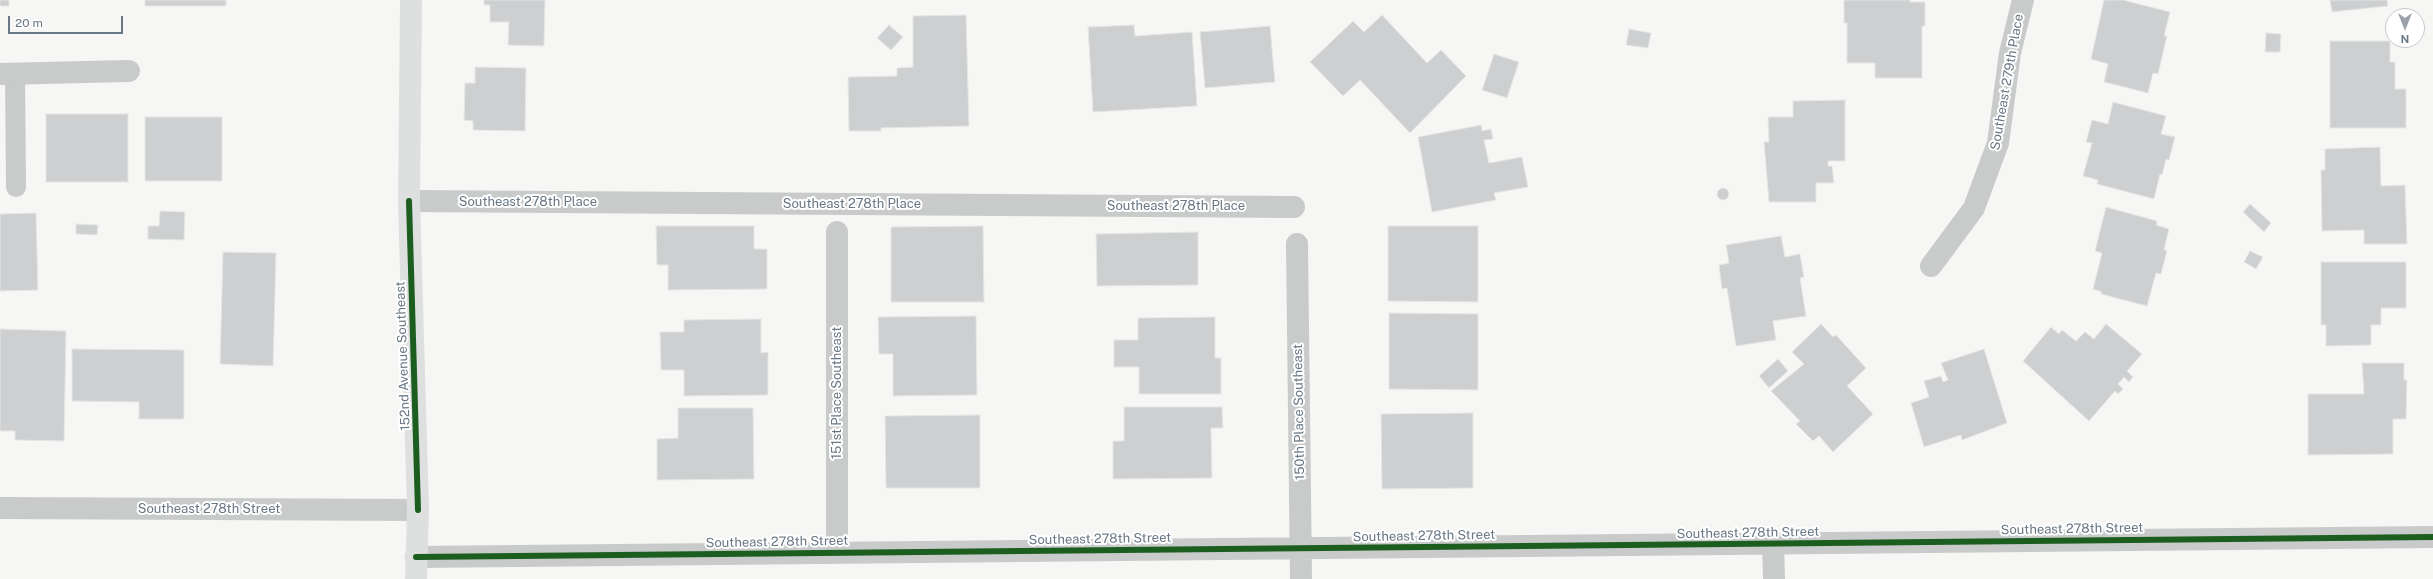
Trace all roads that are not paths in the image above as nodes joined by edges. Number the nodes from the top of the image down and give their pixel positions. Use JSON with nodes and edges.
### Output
{"nodes":[{"id":1,"x":411,"y":0,"type":"edge"},
{"id":2,"x":2023,"y":0,"type":"edge"},
{"id":3,"x":129,"y":71,"type":"dead end"},
{"id":4,"x":8,"y":73,"type":"edge"},
{"id":5,"x":16,"y":187,"type":"dead end"},
{"id":6,"x":409,"y":201,"type":"junction"},
{"id":7,"x":1294,"y":207,"type":"dead end"},
{"id":8,"x":837,"y":232,"type":"dead end"},
{"id":9,"x":1297,"y":244,"type":"dead end"},
{"id":10,"x":1931,"y":266,"type":"dead end"},
{"id":11,"x":0,"y":508,"type":"edge"},
{"id":12,"x":418,"y":510,"type":"junction"},
{"id":13,"x":2433,"y":537,"type":"edge"},
{"id":14,"x":1774,"y":543,"type":"junction"},
{"id":15,"x":1301,"y":548,"type":"junction"},
{"id":16,"x":837,"y":553,"type":"junction"},
{"id":17,"x":416,"y":557,"type":"junction"},
{"id":18,"x":416,"y":579,"type":"edge"},
{"id":19,"x":1301,"y":579,"type":"edge"},
{"id":20,"x":1774,"y":579,"type":"edge"}],
"edges":[{"from":1,"to":6,"type":"street","name":"152nd Avenue Southeast"},
{"from":2,"to":10,"type":"street","name":"Southeast 279th Place"},
{"from":3,"to":4,"type":"street"},
{"from":4,"to":5,"type":"lane"},
{"from":6,"to":7,"type":"street","name":"Southeast 278th Place"},
{"from":6,"to":12,"type":"street","name":"152nd Avenue Southeast"},
{"from":8,"to":16,"type":"street","name":"151st Place Southeast"},
{"from":9,"to":15,"type":"street","name":"150th Place Southeast"},
{"from":11,"to":12,"type":"street","name":"Southeast 278th Street"},
{"from":12,"to":17,"type":"street","name":"152nd Avenue Southeast"},
{"from":13,"to":14,"type":"street","name":"Southeast 278th Street"},
{"from":14,"to":15,"type":"street","name":"Southeast 278th Street"},
{"from":14,"to":20,"type":"street"},
{"from":15,"to":16,"type":"street","name":"Southeast 278th Street"},
{"from":15,"to":19,"type":"street","name":"150th Place Southeast"},
{"from":16,"to":17,"type":"street","name":"Southeast 278th Street"},
{"from":17,"to":18,"type":"street","name":"152nd Avenue Southeast"}]}
